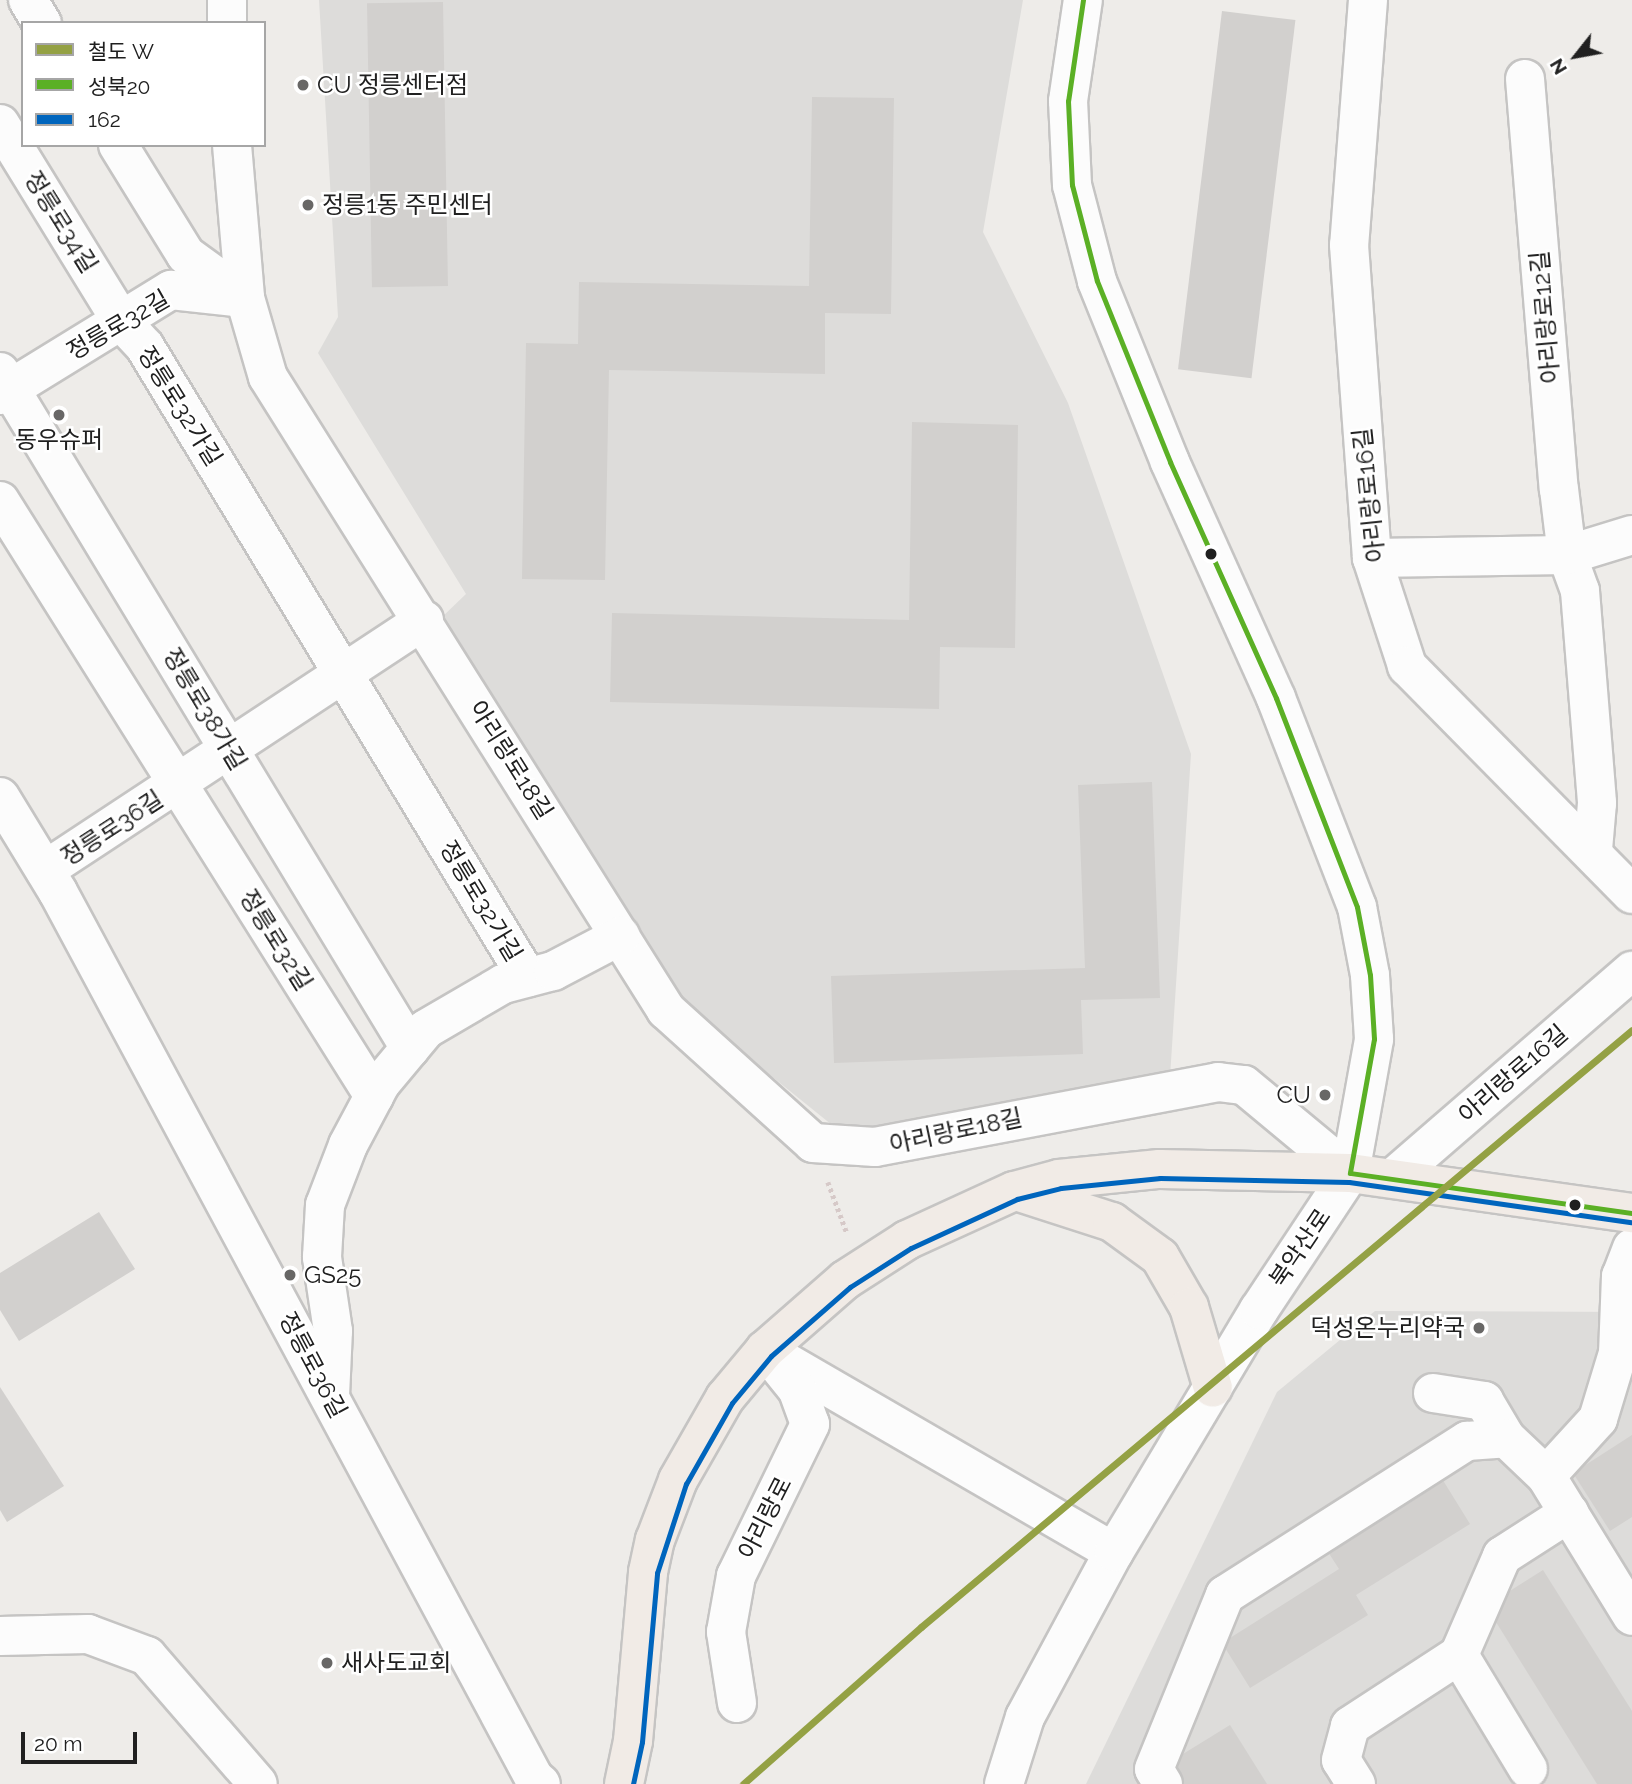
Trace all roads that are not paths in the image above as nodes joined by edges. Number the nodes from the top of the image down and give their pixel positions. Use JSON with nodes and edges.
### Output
{"nodes":[{"id":1,"x":28,"y":0,"type":"edge"},
{"id":2,"x":227,"y":0,"type":"edge"},
{"id":3,"x":1083,"y":0,"type":"edge"},
{"id":4,"x":1368,"y":0,"type":"edge"},
{"id":5,"x":41,"y":21,"type":"edge"},
{"id":6,"x":227,"y":21,"type":"edge"},
{"id":7,"x":1525,"y":79,"type":"dead end"},
{"id":8,"x":0,"y":124,"type":"edge"},
{"id":9,"x":119,"y":147,"type":"edge"},
{"id":10,"x":232,"y":147,"type":"edge"},
{"id":11,"x":245,"y":298,"type":"junction"},
{"id":12,"x":121,"y":321,"type":"junction"},
{"id":13,"x":4,"y":385,"type":"edge"},
{"id":14,"x":0,"y":501,"type":"edge"},
{"id":15,"x":1632,"y":535,"type":"edge"},
{"id":16,"x":1567,"y":555,"type":"junction"},
{"id":17,"x":1372,"y":558,"type":"junction"},
{"id":18,"x":424,"y":620,"type":"junction"},
{"id":19,"x":343,"y":674,"type":"junction"},
{"id":20,"x":230,"y":750,"type":"junction"},
{"id":21,"x":178,"y":785,"type":"junction"},
{"id":22,"x":0,"y":797,"type":"edge"},
{"id":23,"x":1593,"y":850,"type":"junction"},
{"id":24,"x":46,"y":870,"type":"junction"},
{"id":25,"x":1632,"y":894,"type":"edge"},
{"id":26,"x":620,"y":936,"type":"junction"},
{"id":27,"x":1632,"y":971,"type":"edge"},
{"id":28,"x":527,"y":978,"type":"junction"},
{"id":29,"x":410,"y":1048,"type":"junction"},
{"id":30,"x":373,"y":1096,"type":"junction"},
{"id":31,"x":1350,"y":1173,"type":"junction"},
{"id":32,"x":1394,"y":1177,"type":"junction"},
{"id":33,"x":1014,"y":1191,"type":"junction"},
{"id":34,"x":1632,"y":1213,"type":"edge"},
{"id":35,"x":1632,"y":1248,"type":"edge"},
{"id":36,"x":765,"y":1350,"type":"junction"},
{"id":37,"x":1213,"y":1388,"type":"junction"},
{"id":38,"x":1433,"y":1393,"type":"dead end"},
{"id":39,"x":330,"y":1398,"type":"junction"},
{"id":40,"x":1506,"y":1438,"type":"junction"},
{"id":41,"x":1546,"y":1476,"type":"junction"},
{"id":42,"x":1569,"y":1513,"type":"junction"},
{"id":43,"x":1114,"y":1552,"type":"junction"},
{"id":44,"x":1632,"y":1616,"type":"edge"},
{"id":45,"x":0,"y":1636,"type":"edge"},
{"id":46,"x":1459,"y":1655,"type":"junction"},
{"id":47,"x":737,"y":1703,"type":"dead end"},
{"id":48,"x":1528,"y":1769,"type":"dead end"},
{"id":49,"x":255,"y":1783,"type":"edge"},
{"id":50,"x":541,"y":1784,"type":"edge"},
{"id":51,"x":624,"y":1784,"type":"edge"},
{"id":52,"x":1004,"y":1784,"type":"edge"},
{"id":53,"x":1163,"y":1784,"type":"edge"},
{"id":54,"x":1356,"y":1784,"type":"edge"}],
"edges":[{"from":1,"to":5,"type":"street"},
{"from":2,"to":6,"type":"street"},
{"from":3,"to":31,"type":"street","name":"북악산로"},
{"from":4,"to":17,"type":"street","name":"아리랑로16길"},
{"from":7,"to":16,"type":"street","name":"아리랑로12길"},
{"from":8,"to":12,"type":"street","name":"정릉로34길"},
{"from":9,"to":11,"type":"street"},
{"from":10,"to":11,"type":"street","name":"아리랑로18길"},
{"from":11,"to":12,"type":"street","name":"정릉로32길"},
{"from":11,"to":18,"type":"street","name":"아리랑로18길"},
{"from":12,"to":13,"type":"street","name":"정릉로32길"},
{"from":12,"to":19,"type":"street","name":"정릉로32가길"},
{"from":13,"to":20,"type":"street","name":"정릉로38가길"},
{"from":14,"to":21,"type":"street","name":"정릉로32길"},
{"from":15,"to":16,"type":"street"},
{"from":16,"to":17,"type":"street"},
{"from":16,"to":23,"type":"street","name":"아리랑로12길"},
{"from":17,"to":23,"type":"street","name":"아리랑로16길"},
{"from":18,"to":19,"type":"street"},
{"from":18,"to":26,"type":"street","name":"아리랑로18길"},
{"from":19,"to":20,"type":"street"},
{"from":19,"to":28,"type":"street","name":"정릉로32가길"},
{"from":20,"to":21,"type":"street"},
{"from":20,"to":29,"type":"street","name":"정릉로38가길"},
{"from":21,"to":24,"type":"street","name":"정릉로36길"},
{"from":21,"to":30,"type":"street","name":"정릉로32길"},
{"from":22,"to":24,"type":"street","name":"정릉로36길"},
{"from":23,"to":25,"type":"street","name":"아리랑로16길"},
{"from":24,"to":39,"type":"street","name":"정릉로36길"},
{"from":26,"to":28,"type":"street"},
{"from":26,"to":31,"type":"street","name":"아리랑로18길"},
{"from":27,"to":32,"type":"street","name":"아리랑로16길"},
{"from":28,"to":29,"type":"street","name":"정릉로32가길"},
{"from":29,"to":30,"type":"street","name":"정릉로32가길"},
{"from":30,"to":39,"type":"street","name":"정릉로32가길"},
{"from":31,"to":32,"type":"main road"},
{"from":31,"to":33,"type":"main road"},
{"from":31,"to":37,"type":"street","name":"북악산로"},
{"from":32,"to":34,"type":"main road"},
{"from":33,"to":36,"type":"main road"},
{"from":33,"to":37,"type":"main road"},
{"from":35,"to":41,"type":"street"},
{"from":36,"to":43,"type":"street"},
{"from":36,"to":47,"type":"street","name":"아리랑로"},
{"from":36,"to":51,"type":"main road"},
{"from":37,"to":43,"type":"street","name":"북악산로"},
{"from":38,"to":40,"type":"street"},
{"from":39,"to":50,"type":"street","name":"정릉로36길"},
{"from":40,"to":41,"type":"street"},
{"from":40,"to":53,"type":"street"},
{"from":41,"to":42,"type":"street"},
{"from":42,"to":44,"type":"street"},
{"from":42,"to":46,"type":"street"},
{"from":43,"to":52,"type":"street","name":"북악산로"},
{"from":45,"to":49,"type":"street"},
{"from":46,"to":48,"type":"street"},
{"from":46,"to":54,"type":"street"}]}
